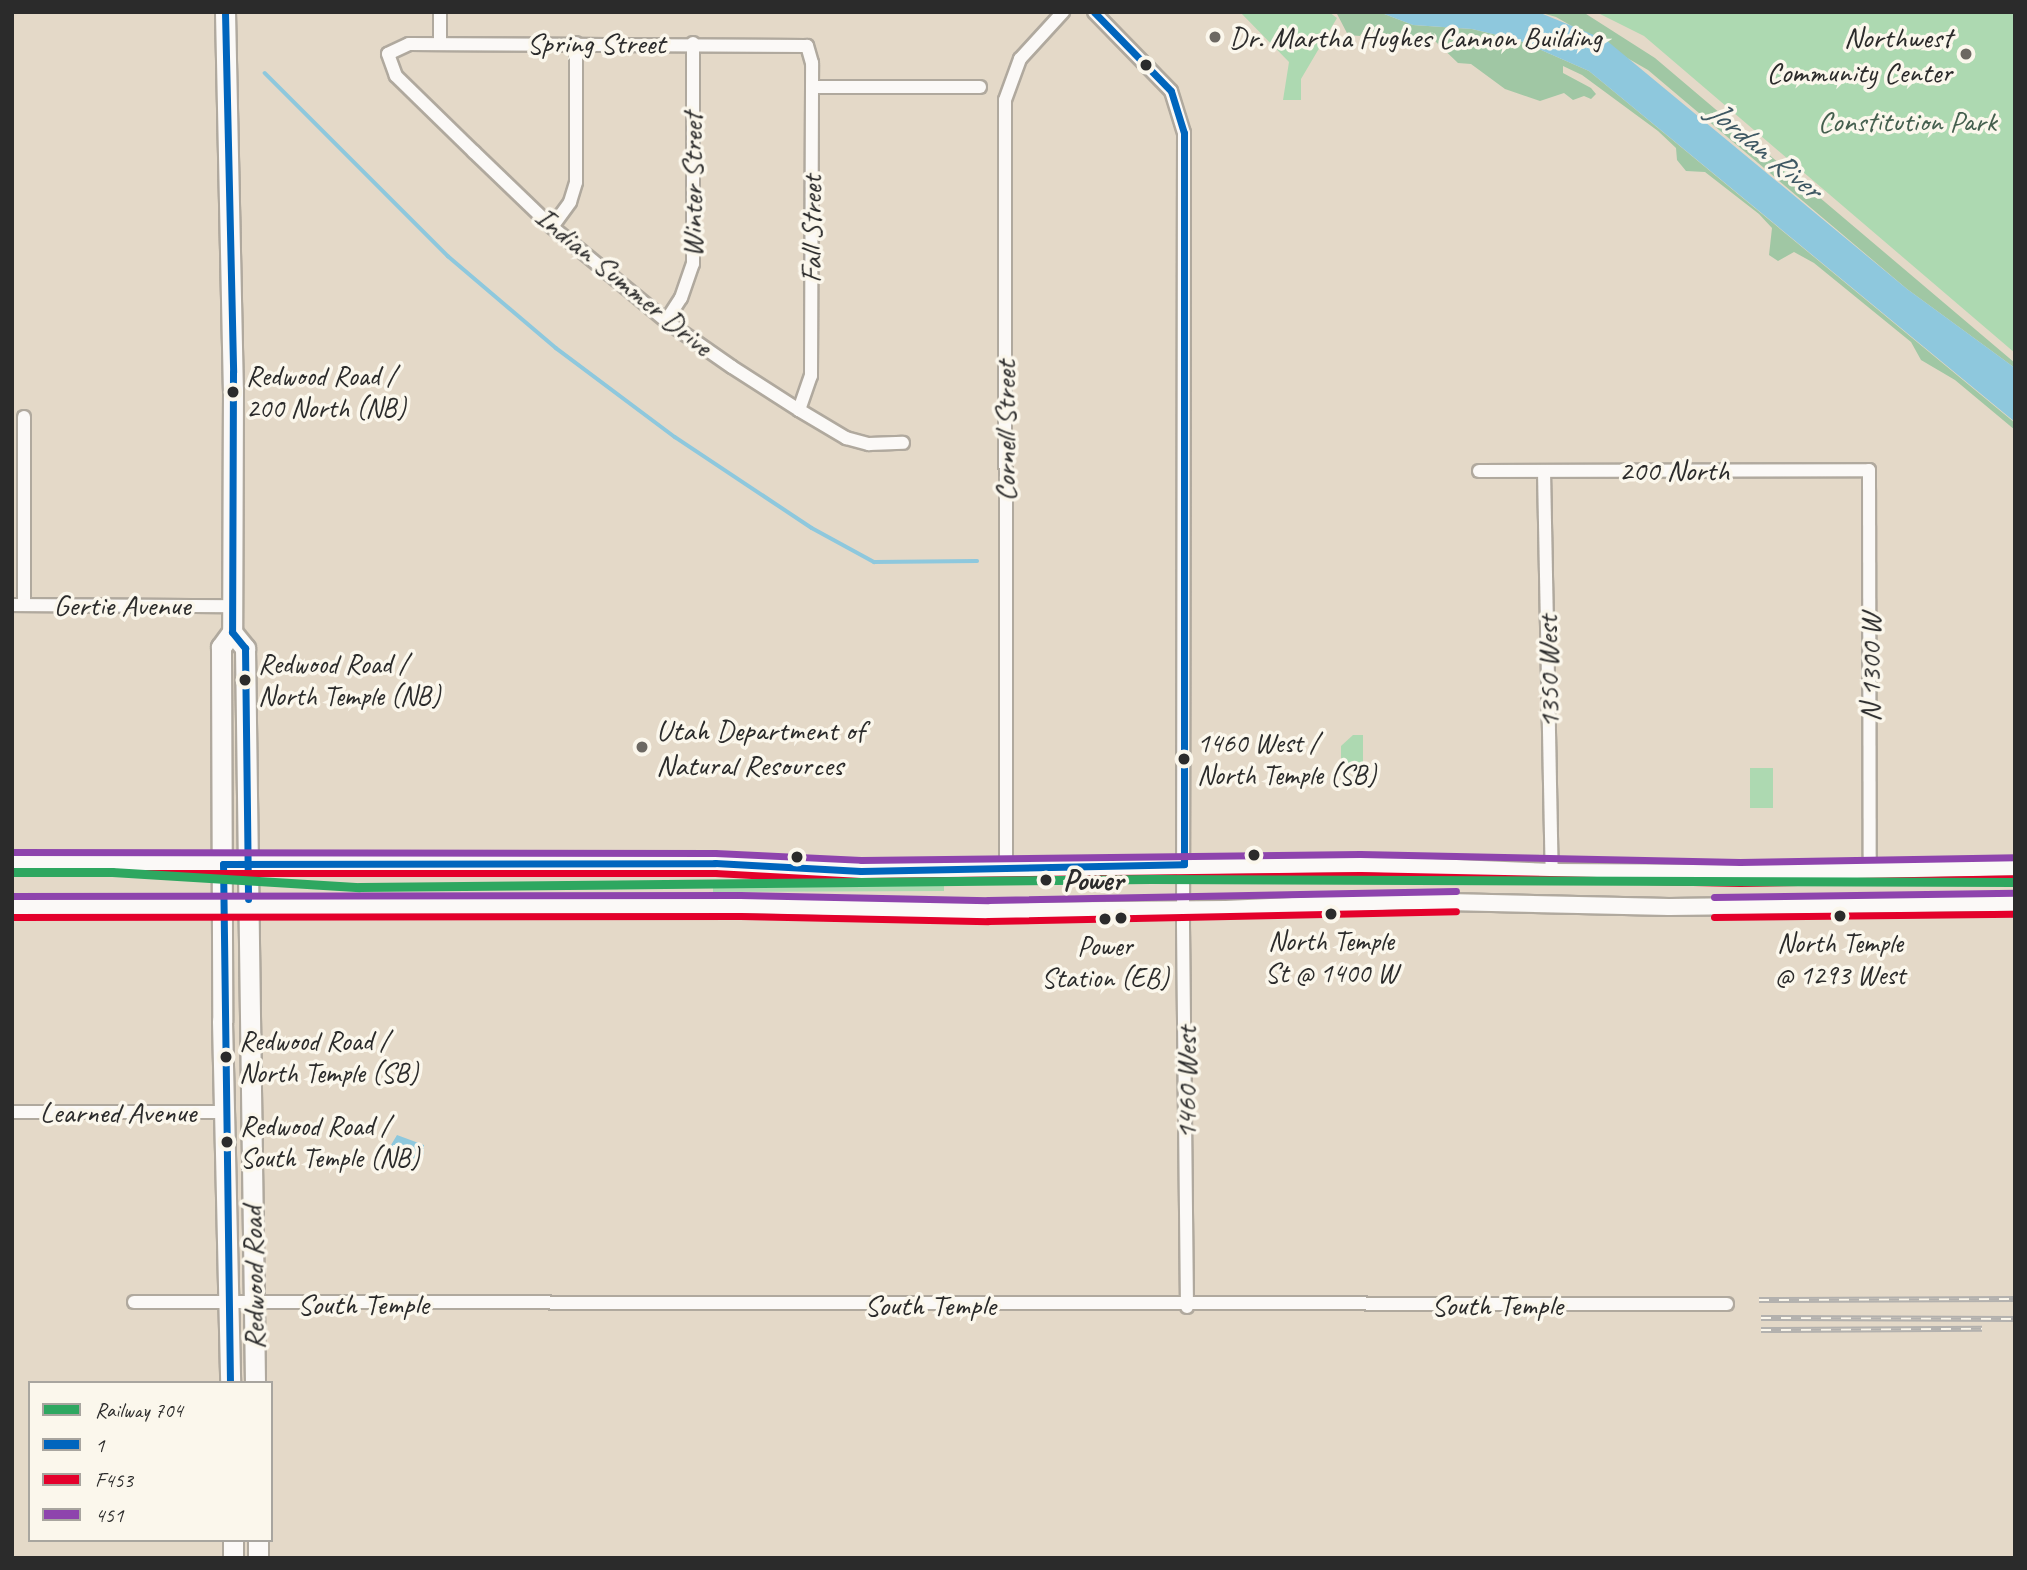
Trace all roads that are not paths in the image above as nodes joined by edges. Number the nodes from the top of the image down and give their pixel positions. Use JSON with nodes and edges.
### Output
{"nodes":[{"id":1,"x":225,"y":12,"type":"edge"},
{"id":2,"x":440,"y":12,"type":"edge"},
{"id":3,"x":1063,"y":12,"type":"edge"},
{"id":4,"x":1094,"y":12,"type":"edge"},
{"id":5,"x":576,"y":43,"type":"junction"},
{"id":6,"x":693,"y":43,"type":"junction"},
{"id":7,"x":440,"y":44,"type":"junction"},
{"id":8,"x":807,"y":47,"type":"joint"},
{"id":9,"x":388,"y":54,"type":"joint"},
{"id":10,"x":980,"y":87,"type":"dead end"},
{"id":11,"x":811,"y":88,"type":"junction"},
{"id":12,"x":552,"y":227,"type":"junction"},
{"id":13,"x":666,"y":321,"type":"junction"},
{"id":14,"x":799,"y":410,"type":"junction"},
{"id":15,"x":24,"y":418,"type":"dead end"},
{"id":16,"x":903,"y":443,"type":"dead end"},
{"id":17,"x":1869,"y":470,"type":"joint"},
{"id":18,"x":1479,"y":471,"type":"dead end"},
{"id":19,"x":1544,"y":471,"type":"junction"},
{"id":20,"x":18,"y":605,"type":"edge"},
{"id":21,"x":232,"y":606,"type":"junction"},
{"id":22,"x":232,"y":632,"type":"junction"},
{"id":23,"x":12,"y":862,"type":"edge"},
{"id":24,"x":223,"y":864,"type":"junction"},
{"id":25,"x":1184,"y":864,"type":"junction"},
{"id":26,"x":247,"y":865,"type":"junction"},
{"id":27,"x":1870,"y":867,"type":"junction"},
{"id":28,"x":2015,"y":867,"type":"edge"},
{"id":29,"x":1006,"y":870,"type":"junction"},
{"id":30,"x":1552,"y":872,"type":"junction"},
{"id":31,"x":2015,"y":903,"type":"edge"},
{"id":32,"x":222,"y":905,"type":"junction"},
{"id":33,"x":248,"y":905,"type":"junction"},
{"id":34,"x":12,"y":906,"type":"edge"},
{"id":35,"x":1183,"y":910,"type":"junction"},
{"id":36,"x":12,"y":1112,"type":"edge"},
{"id":37,"x":224,"y":1112,"type":"junction"},
{"id":38,"x":134,"y":1302,"type":"dead end"},
{"id":39,"x":229,"y":1304,"type":"junction"},
{"id":40,"x":253,"y":1304,"type":"junction"},
{"id":41,"x":1727,"y":1304,"type":"dead end"},
{"id":42,"x":1187,"y":1307,"type":"junction"},
{"id":43,"x":230,"y":1381,"type":"edge"},
{"id":44,"x":255,"y":1381,"type":"edge"}],
"edges":[{"from":1,"to":21,"type":"main road","name":"Redwood Road"},
{"from":2,"to":7,"type":"street"},
{"from":3,"to":29,"type":"street","name":"Cornell Street"},
{"from":4,"to":25,"type":"street","name":"1460 West"},
{"from":5,"to":6,"type":"street","name":"Spring Street"},
{"from":5,"to":7,"type":"street","name":"Spring Street"},
{"from":5,"to":12,"type":"street"},
{"from":6,"to":8,"type":"street","name":"Spring Street"},
{"from":6,"to":13,"type":"street","name":"Winter Street"},
{"from":7,"to":9,"type":"street","name":"Spring Street"},
{"from":8,"to":11,"type":"street","name":"Fall Street"},
{"from":9,"to":12,"type":"street","name":"Indian Summer Drive"},
{"from":10,"to":11,"type":"street"},
{"from":11,"to":14,"type":"street","name":"Fall Street"},
{"from":12,"to":13,"type":"street","name":"Indian Summer Drive"},
{"from":13,"to":14,"type":"street","name":"Indian Summer Drive"},
{"from":14,"to":16,"type":"street","name":"Indian Summer Drive"},
{"from":15,"to":20,"type":"street"},
{"from":17,"to":19,"type":"street","name":"200 North"},
{"from":17,"to":27,"type":"street","name":"N 1300 W"},
{"from":18,"to":19,"type":"street","name":"200 North"},
{"from":19,"to":30,"type":"street","name":"1350 West"},
{"from":20,"to":21,"type":"street","name":"Gertie Avenue"},
{"from":21,"to":22,"type":"main road","name":"Redwood Road"},
{"from":22,"to":24,"type":"main road","name":"Redwood Road"},
{"from":22,"to":26,"type":"main road","name":"Redwood Road"},
{"from":23,"to":24,"type":"main road"},
{"from":24,"to":26,"type":"main road"},
{"from":24,"to":32,"type":"main road","name":"Redwood Road"},
{"from":25,"to":29,"type":"main road"},
{"from":25,"to":30,"type":"main road"},
{"from":25,"to":35,"type":"street","name":"1460 West"},
{"from":26,"to":29,"type":"main road"},
{"from":26,"to":33,"type":"main road","name":"Redwood Road"},
{"from":27,"to":28,"type":"main road"},
{"from":27,"to":30,"type":"main road"},
{"from":31,"to":35,"type":"main road"},
{"from":32,"to":33,"type":"main road"},
{"from":32,"to":34,"type":"main road"},
{"from":32,"to":37,"type":"main road","name":"Redwood Road"},
{"from":33,"to":35,"type":"main road"},
{"from":33,"to":40,"type":"main road","name":"Redwood Road"},
{"from":35,"to":42,"type":"street","name":"1460 West"},
{"from":36,"to":37,"type":"street","name":"Learned Avenue"},
{"from":37,"to":39,"type":"main road","name":"Redwood Road"},
{"from":38,"to":39,"type":"street","name":"South Temple"},
{"from":39,"to":40,"type":"street","name":"South Temple"},
{"from":39,"to":43,"type":"main road","name":"Redwood Road"},
{"from":40,"to":42,"type":"street","name":"South Temple"},
{"from":40,"to":44,"type":"main road","name":"Redwood Road"},
{"from":41,"to":42,"type":"street","name":"South Temple"}]}
